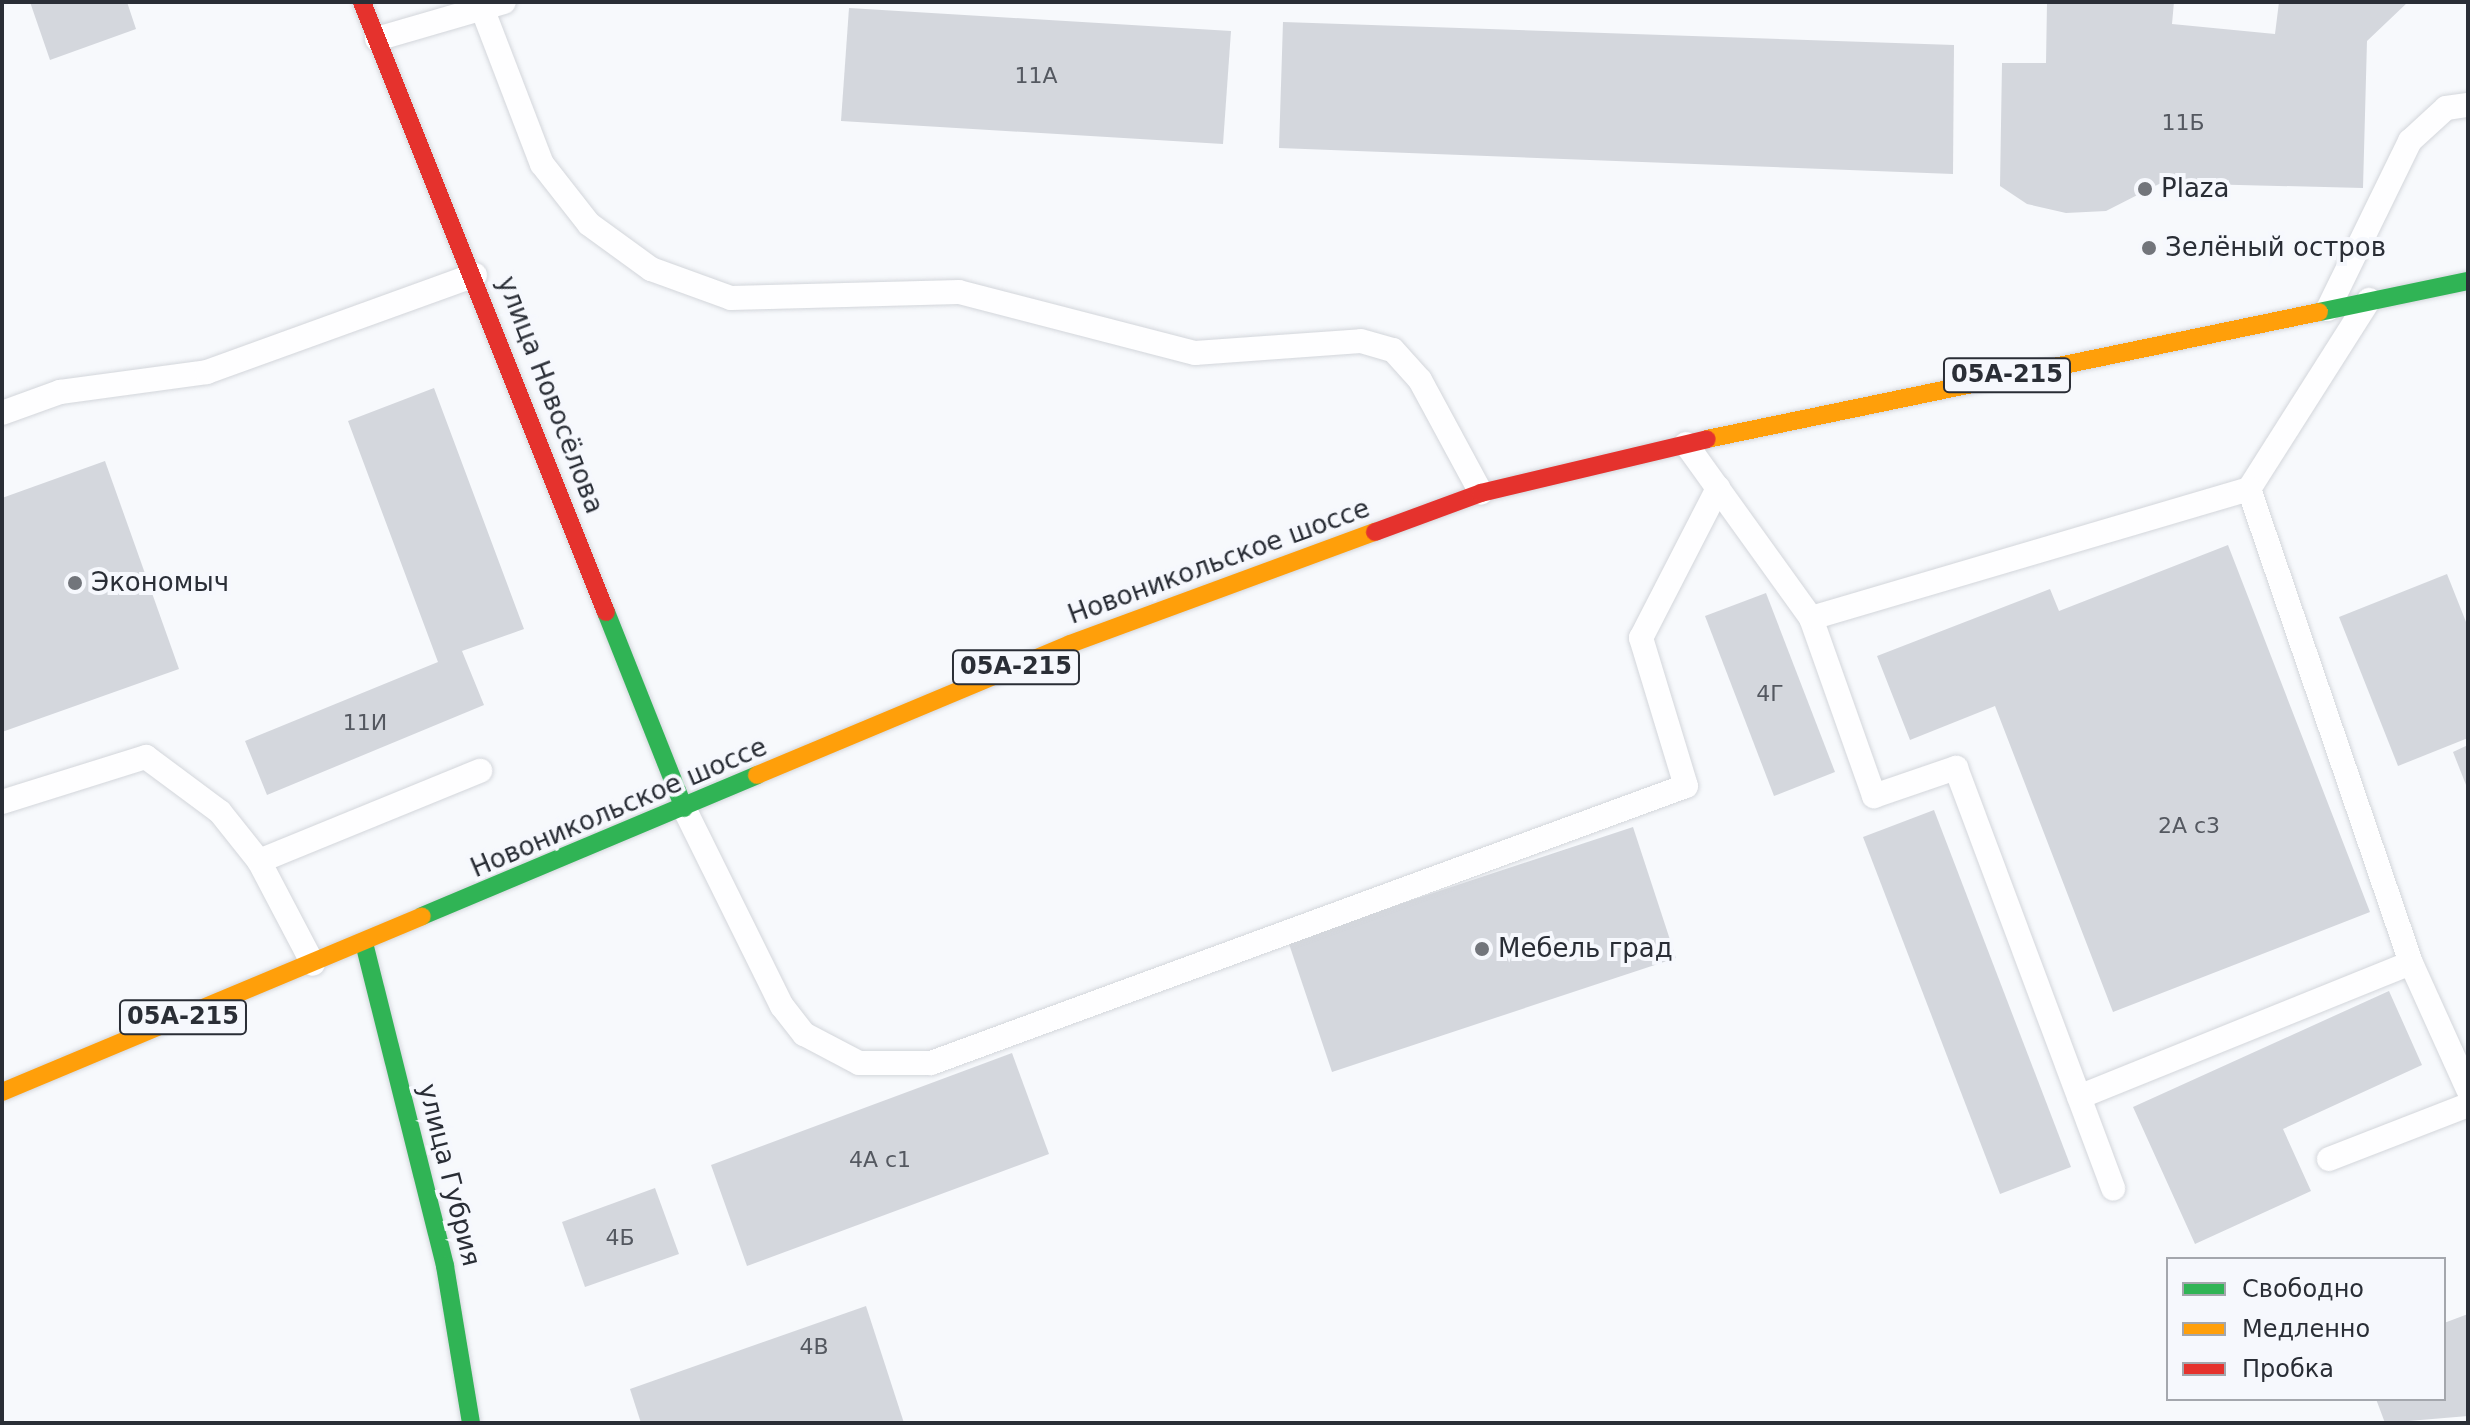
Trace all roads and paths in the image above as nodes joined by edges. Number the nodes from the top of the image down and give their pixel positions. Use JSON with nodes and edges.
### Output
{"nodes":[{"id":1,"x":362,"y":2,"type":"edge"},
{"id":2,"x":493,"y":5,"type":"edge"},
{"id":3,"x":377,"y":39,"type":"junction"},
{"id":4,"x":2468,"y":105,"type":"edge"},
{"id":5,"x":475,"y":275,"type":"junction"},
{"id":6,"x":2468,"y":281,"type":"edge"},
{"id":7,"x":2369,"y":300,"type":"junction"},
{"id":8,"x":2328,"y":309,"type":"junction"},
{"id":9,"x":2,"y":413,"type":"edge"},
{"id":10,"x":1686,"y":444,"type":"junction"},
{"id":11,"x":1718,"y":488,"type":"junction"},
{"id":12,"x":2249,"y":489,"type":"junction"},
{"id":13,"x":1481,"y":493,"type":"junction"},
{"id":14,"x":1811,"y":618,"type":"junction"},
{"id":15,"x":480,"y":771,"type":"dead end"},
{"id":16,"x":2,"y":802,"type":"edge"},
{"id":17,"x":684,"y":808,"type":"junction"},
{"id":18,"x":259,"y":861,"type":"junction"},
{"id":19,"x":364,"y":943,"type":"junction"},
{"id":20,"x":2411,"y":963,"type":"junction"},
{"id":21,"x":313,"y":964,"type":"junction"},
{"id":22,"x":2468,"y":1089,"type":"edge"},
{"id":23,"x":2,"y":1092,"type":"edge"},
{"id":24,"x":2079,"y":1097,"type":"junction"},
{"id":25,"x":2468,"y":1105,"type":"edge"},
{"id":26,"x":2329,"y":1159,"type":"dead end"},
{"id":27,"x":2113,"y":1189,"type":"dead end"},
{"id":28,"x":471,"y":1423,"type":"edge"}],
"edges":[{"from":1,"to":3,"type":"main road","name":"улица Новосёлова"},
{"from":2,"to":3,"type":"lane"},
{"from":2,"to":13,"type":"lane"},
{"from":3,"to":5,"type":"main road","name":"улица Новосёлова"},
{"from":4,"to":8,"type":"lane"},
{"from":5,"to":9,"type":"lane"},
{"from":5,"to":17,"type":"main road","name":"улица Новосёлова"},
{"from":6,"to":7,"type":"main road","name":"Новоникольское шоссе","number":"05А-215"},
{"from":7,"to":8,"type":"main road","name":"Новоникольское шоссе","number":"05А-215"},
{"from":7,"to":12,"type":"lane"},
{"from":8,"to":10,"type":"main road","name":"Новоникольское шоссе","number":"05А-215"},
{"from":10,"to":11,"type":"lane"},
{"from":10,"to":13,"type":"main road","name":"Новоникольское шоссе","number":"05А-215"},
{"from":11,"to":14,"type":"lane"},
{"from":11,"to":17,"type":"lane"},
{"from":12,"to":14,"type":"lane"},
{"from":12,"to":20,"type":"lane"},
{"from":13,"to":17,"type":"main road","name":"Новоникольское шоссе","number":"05А-215"},
{"from":14,"to":24,"type":"lane"},
{"from":15,"to":18,"type":"lane"},
{"from":16,"to":18,"type":"lane"},
{"from":17,"to":19,"type":"main road","name":"Новоникольское шоссе","number":"05А-215"},
{"from":18,"to":21,"type":"lane"},
{"from":19,"to":21,"type":"main road","name":"Новоникольское шоссе","number":"05А-215"},
{"from":19,"to":28,"type":"main road","name":"улица Губрия"},
{"from":20,"to":22,"type":"lane"},
{"from":20,"to":24,"type":"lane"},
{"from":21,"to":23,"type":"main road","name":"Новоникольское шоссе","number":"05А-215"},
{"from":24,"to":27,"type":"lane"},
{"from":25,"to":26,"type":"lane"}]}
